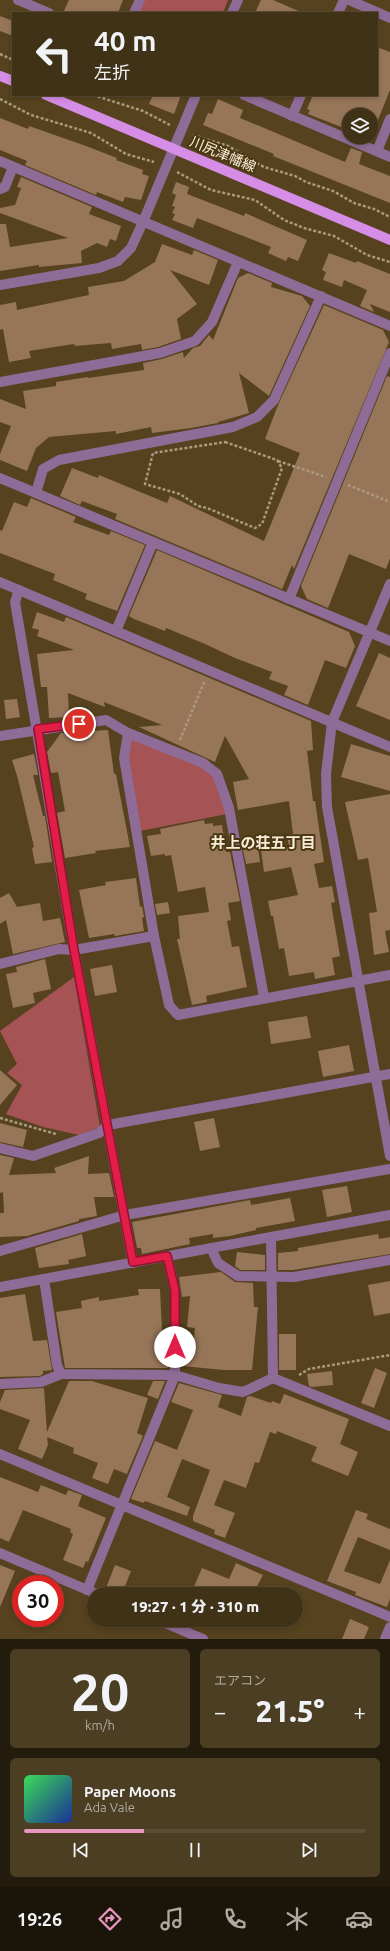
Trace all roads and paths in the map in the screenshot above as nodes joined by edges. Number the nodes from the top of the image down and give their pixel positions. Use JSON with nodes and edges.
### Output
{"nodes":[{"id":1,"x":18,"y":0,"type":"edge"},
{"id":2,"x":140,"y":0,"type":"edge"},
{"id":3,"x":238,"y":0,"type":"edge"},
{"id":4,"x":344,"y":0,"type":"edge"},
{"id":5,"x":349,"y":0,"type":"edge"},
{"id":6,"x":41,"y":4,"type":"edge"},
{"id":7,"x":48,"y":12,"type":"edge"},
{"id":8,"x":134,"y":12,"type":"edge"},
{"id":9,"x":232,"y":12,"type":"edge"},
{"id":10,"x":338,"y":12,"type":"edge"},
{"id":11,"x":376,"y":12,"type":"edge"},
{"id":12,"x":378,"y":13,"type":"edge"},
{"id":13,"x":390,"y":18,"type":"edge"},
{"id":14,"x":0,"y":54,"type":"edge"},
{"id":15,"x":12,"y":60,"type":"edge"},
{"id":16,"x":0,"y":76,"type":"edge"},
{"id":17,"x":12,"y":81,"type":"edge"},
{"id":18,"x":48,"y":96,"type":"edge"},
{"id":19,"x":95,"y":96,"type":"edge"},
{"id":20,"x":196,"y":96,"type":"edge"},
{"id":21,"x":246,"y":96,"type":"edge"},
{"id":22,"x":301,"y":96,"type":"edge"},
{"id":23,"x":0,"y":99,"type":"edge"},
{"id":24,"x":292,"y":116,"type":"junction"},
{"id":25,"x":390,"y":119,"type":"edge"},
{"id":26,"x":182,"y":130,"type":"junction"},
{"id":27,"x":173,"y":149,"type":"junction"},
{"id":28,"x":377,"y":151,"type":"junction"},
{"id":29,"x":390,"y":157,"type":"edge"},
{"id":30,"x":0,"y":161,"type":"edge"},
{"id":31,"x":14,"y":167,"type":"junction"},
{"id":32,"x":166,"y":167,"type":"junction"},
{"id":33,"x":0,"y":190,"type":"edge"},
{"id":34,"x":390,"y":218,"type":"edge"},
{"id":35,"x":143,"y":222,"type":"junction"},
{"id":36,"x":390,"y":240,"type":"edge"},
{"id":37,"x":238,"y":262,"type":"junction"},
{"id":38,"x":390,"y":262,"type":"edge"},
{"id":39,"x":0,"y":285,"type":"edge"},
{"id":40,"x":321,"y":296,"type":"junction"},
{"id":41,"x":390,"y":326,"type":"edge"},
{"id":42,"x":390,"y":353,"type":"edge"},
{"id":43,"x":0,"y":382,"type":"edge"},
{"id":44,"x":0,"y":478,"type":"edge"},
{"id":45,"x":36,"y":493,"type":"junction"},
{"id":46,"x":255,"y":528,"type":"joint"},
{"id":47,"x":153,"y":542,"type":"junction"},
{"id":48,"x":0,"y":582,"type":"edge"},
{"id":49,"x":390,"y":584,"type":"edge"},
{"id":50,"x":19,"y":590,"type":"junction"},
{"id":51,"x":289,"y":598,"type":"junction"},
{"id":52,"x":116,"y":631,"type":"junction"},
{"id":53,"x":370,"y":633,"type":"junction"},
{"id":54,"x":390,"y":641,"type":"edge"},
{"id":55,"x":209,"y":670,"type":"junction"},
{"id":56,"x":332,"y":722,"type":"junction"},
{"id":57,"x":38,"y":729,"type":"junction"},
{"id":58,"x":128,"y":733,"type":"junction"},
{"id":59,"x":0,"y":736,"type":"edge"},
{"id":60,"x":390,"y":747,"type":"edge"},
{"id":61,"x":175,"y":752,"type":"junction"},
{"id":62,"x":154,"y":936,"type":"junction"},
{"id":63,"x":74,"y":950,"type":"junction"},
{"id":64,"x":0,"y":964,"type":"edge"},
{"id":65,"x":390,"y":974,"type":"edge"},
{"id":66,"x":359,"y":979,"type":"junction"},
{"id":67,"x":264,"y":997,"type":"junction"},
{"id":68,"x":390,"y":1074,"type":"edge"},
{"id":69,"x":376,"y":1077,"type":"junction"},
{"id":70,"x":0,"y":1118,"type":"edge"},
{"id":71,"x":108,"y":1125,"type":"junction"},
{"id":72,"x":75,"y":1141,"type":"junction"},
{"id":73,"x":0,"y":1148,"type":"edge"},
{"id":74,"x":390,"y":1156,"type":"edge"},
{"id":75,"x":390,"y":1168,"type":"edge"},
{"id":76,"x":390,"y":1215,"type":"edge"},
{"id":77,"x":125,"y":1216,"type":"junction"},
{"id":78,"x":271,"y":1237,"type":"junction"},
{"id":79,"x":211,"y":1248,"type":"junction"},
{"id":80,"x":0,"y":1251,"type":"edge"},
{"id":81,"x":167,"y":1256,"type":"junction"},
{"id":82,"x":390,"y":1260,"type":"edge"},
{"id":83,"x":133,"y":1262,"type":"junction"},
{"id":84,"x":272,"y":1276,"type":"junction"},
{"id":85,"x":44,"y":1279,"type":"junction"},
{"id":86,"x":0,"y":1287,"type":"edge"},
{"id":87,"x":390,"y":1355,"type":"edge"},
{"id":88,"x":61,"y":1374,"type":"junction"},
{"id":89,"x":175,"y":1375,"type":"junction"},
{"id":90,"x":273,"y":1378,"type":"junction"},
{"id":91,"x":285,"y":1383,"type":"junction"},
{"id":92,"x":0,"y":1384,"type":"edge"},
{"id":93,"x":390,"y":1426,"type":"edge"},
{"id":94,"x":0,"y":1454,"type":"edge"},
{"id":95,"x":122,"y":1505,"type":"junction"},
{"id":96,"x":0,"y":1553,"type":"edge"},
{"id":97,"x":94,"y":1587,"type":"edge"},
{"id":98,"x":87,"y":1590,"type":"edge"},
{"id":99,"x":390,"y":1617,"type":"edge"},
{"id":100,"x":175,"y":1627,"type":"edge"},
{"id":101,"x":390,"y":1627,"type":"edge"},
{"id":102,"x":203,"y":1639,"type":"edge"},
{"id":103,"x":385,"y":1639,"type":"edge"}],
"edges":[{"from":1,"to":6,"type":"street"},
{"from":2,"to":8,"type":"street"},
{"from":3,"to":9,"type":"street"},
{"from":4,"to":10,"type":"street"},
{"from":5,"to":11,"type":"street"},
{"from":6,"to":7,"type":"street"},
{"from":12,"to":13,"type":"street"},
{"from":14,"to":15,"type":"path"},
{"from":16,"to":17,"type":"main road"},
{"from":18,"to":27,"type":"main road","name":"川尻津幡線"},
{"from":19,"to":26,"type":"path"},
{"from":20,"to":26,"type":"street"},
{"from":21,"to":24,"type":"street"},
{"from":22,"to":24,"type":"street"},
{"from":23,"to":32,"type":"path"},
{"from":24,"to":28,"type":"street"},
{"from":25,"to":28,"type":"street"},
{"from":26,"to":27,"type":"street"},
{"from":26,"to":34,"type":"path"},
{"from":27,"to":32,"type":"street"},
{"from":27,"to":36,"type":"main road","name":"川尻津幡線"},
{"from":28,"to":29,"type":"street"},
{"from":30,"to":31,"type":"street"},
{"from":31,"to":33,"type":"street"},
{"from":31,"to":35,"type":"street"},
{"from":32,"to":35,"type":"street"},
{"from":32,"to":38,"type":"path"},
{"from":35,"to":37,"type":"street"},
{"from":35,"to":39,"type":"street"},
{"from":37,"to":40,"type":"street"},
{"from":37,"to":43,"type":"street"},
{"from":40,"to":41,"type":"street"},
{"from":40,"to":45,"type":"street"},
{"from":42,"to":51,"type":"street"},
{"from":44,"to":45,"type":"street"},
{"from":45,"to":47,"type":"street"},
{"from":46,"to":46,"type":"path"},
{"from":47,"to":51,"type":"street"},
{"from":47,"to":52,"type":"street"},
{"from":48,"to":50,"type":"street"},
{"from":49,"to":53,"type":"street"},
{"from":50,"to":52,"type":"street"},
{"from":50,"to":57,"type":"street"},
{"from":51,"to":53,"type":"street"},
{"from":52,"to":55,"type":"street"},
{"from":53,"to":54,"type":"street"},
{"from":53,"to":56,"type":"street"},
{"from":55,"to":56,"type":"street"},
{"from":55,"to":61,"type":"path"},
{"from":56,"to":60,"type":"street"},
{"from":56,"to":66,"type":"street"},
{"from":57,"to":58,"type":"street"},
{"from":57,"to":59,"type":"street"},
{"from":57,"to":63,"type":"street"},
{"from":58,"to":61,"type":"street"},
{"from":58,"to":62,"type":"street"},
{"from":61,"to":67,"type":"street"},
{"from":62,"to":63,"type":"street"},
{"from":62,"to":67,"type":"street"},
{"from":63,"to":64,"type":"street"},
{"from":63,"to":71,"type":"street"},
{"from":65,"to":66,"type":"street"},
{"from":66,"to":67,"type":"street"},
{"from":66,"to":69,"type":"street"},
{"from":68,"to":69,"type":"street"},
{"from":69,"to":71,"type":"street"},
{"from":69,"to":74,"type":"street"},
{"from":70,"to":72,"type":"path"},
{"from":71,"to":72,"type":"street"},
{"from":71,"to":77,"type":"street"},
{"from":72,"to":73,"type":"street"},
{"from":75,"to":77,"type":"street"},
{"from":76,"to":78,"type":"street"},
{"from":77,"to":80,"type":"street"},
{"from":77,"to":83,"type":"street"},
{"from":78,"to":79,"type":"street"},
{"from":78,"to":84,"type":"street"},
{"from":79,"to":81,"type":"street"},
{"from":79,"to":84,"type":"street"},
{"from":81,"to":83,"type":"street"},
{"from":81,"to":89,"type":"street"},
{"from":82,"to":84,"type":"street"},
{"from":83,"to":85,"type":"street"},
{"from":84,"to":90,"type":"street"},
{"from":85,"to":86,"type":"street"},
{"from":85,"to":88,"type":"street"},
{"from":87,"to":91,"type":"path"},
{"from":88,"to":89,"type":"street"},
{"from":88,"to":92,"type":"street"},
{"from":89,"to":90,"type":"street"},
{"from":89,"to":95,"type":"street"},
{"from":90,"to":91,"type":"street"},
{"from":91,"to":93,"type":"street"},
{"from":94,"to":95,"type":"street"},
{"from":95,"to":97,"type":"street"},
{"from":95,"to":99,"type":"street"},
{"from":96,"to":98,"type":"street"},
{"from":100,"to":102,"type":"street"},
{"from":101,"to":103,"type":"street"}]}
